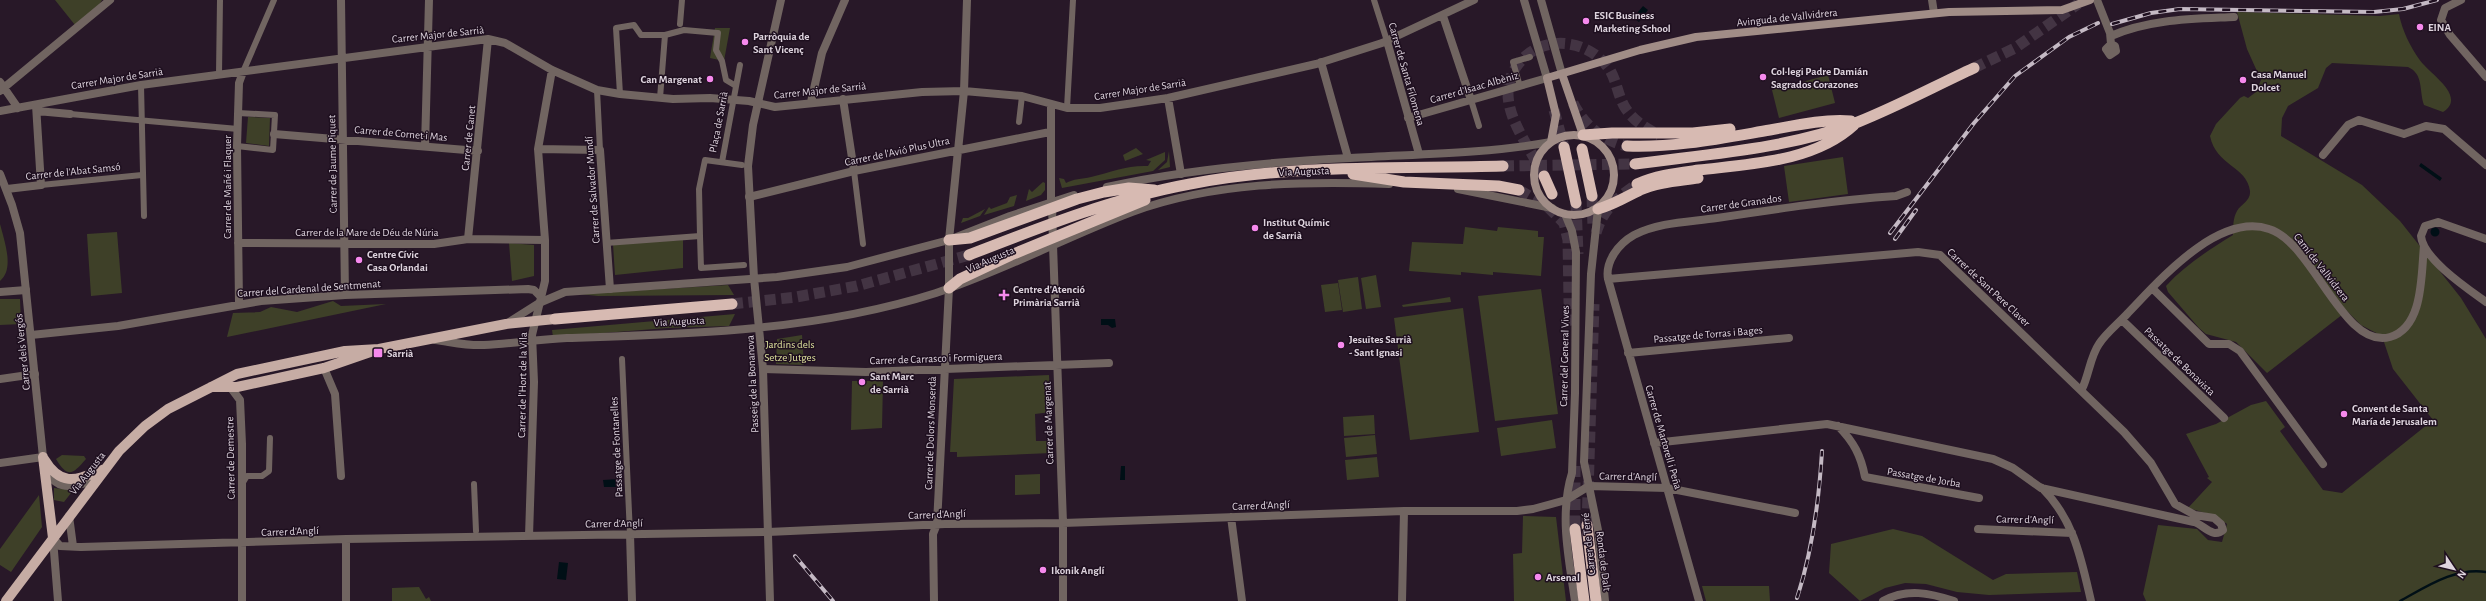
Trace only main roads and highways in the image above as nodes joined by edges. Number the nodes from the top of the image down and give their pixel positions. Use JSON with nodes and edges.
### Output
{"nodes":[{"id":1,"x":2095,"y":1,"type":"edge"},
{"id":2,"x":1974,"y":68,"type":"tunnel mouth"},
{"id":3,"x":1562,"y":74,"type":"junction"},
{"id":4,"x":1858,"y":122,"type":"junction"},
{"id":5,"x":1788,"y":127,"type":"junction"},
{"id":6,"x":1583,"y":135,"type":"junction"},
{"id":7,"x":1667,"y":138,"type":"tunnel mouth"},
{"id":8,"x":1551,"y":142,"type":"junction"},
{"id":9,"x":1685,"y":142,"type":"junction"},
{"id":10,"x":1627,"y":146,"type":"tunnel mouth"},
{"id":11,"x":1564,"y":147,"type":"tunnel mouth"},
{"id":12,"x":1582,"y":148,"type":"dead end"},
{"id":13,"x":1635,"y":164,"type":"tunnel mouth"},
{"id":14,"x":1741,"y":165,"type":"junction"},
{"id":15,"x":1503,"y":166,"type":"tunnel mouth"},
{"id":16,"x":1337,"y":170,"type":"junction"},
{"id":17,"x":1544,"y":176,"type":"tunnel mouth"},
{"id":18,"x":1637,"y":184,"type":"tunnel mouth"},
{"id":19,"x":1519,"y":190,"type":"tunnel mouth"},
{"id":20,"x":1158,"y":191,"type":"junction"},
{"id":21,"x":1552,"y":194,"type":"dead end"},
{"id":22,"x":1592,"y":196,"type":"tunnel mouth"},
{"id":23,"x":1576,"y":203,"type":"tunnel mouth"},
{"id":24,"x":1598,"y":208,"type":"junction"},
{"id":25,"x":948,"y":240,"type":"road end"},
{"id":26,"x":969,"y":255,"type":"tunnel mouth"},
{"id":27,"x":949,"y":288,"type":"road end"},
{"id":28,"x":732,"y":304,"type":"tunnel mouth"},
{"id":29,"x":554,"y":319,"type":"joint"},
{"id":30,"x":379,"y":350,"type":"junction"},
{"id":31,"x":211,"y":388,"type":"junction"},
{"id":32,"x":105,"y":469,"type":"junction"},
{"id":33,"x":1586,"y":525,"type":"tunnel mouth"},
{"id":34,"x":1575,"y":529,"type":"tunnel mouth"},
{"id":35,"x":53,"y":538,"type":"junction"},
{"id":36,"x":6,"y":601,"type":"edge"},
{"id":37,"x":1584,"y":601,"type":"edge"},
{"id":38,"x":1596,"y":601,"type":"edge"}],
"edges":[{"from":1,"to":3,"type":"main road","name":"Avinguda de Vallvidrera"},
{"from":2,"to":4,"type":"highway"},
{"from":3,"to":6,"type":"main road"},
{"from":3,"to":8,"type":"main road","name":"Avinguda de Vallvidrera"},
{"from":4,"to":5,"type":"highway"},
{"from":4,"to":13,"type":"highway"},
{"from":4,"to":14,"type":"highway"},
{"from":5,"to":6,"type":"highway"},
{"from":5,"to":9,"type":"highway"},
{"from":6,"to":8,"type":"main road"},
{"from":6,"to":24,"type":"main road"},
{"from":7,"to":9,"type":"highway"},
{"from":8,"to":24,"type":"main road"},
{"from":9,"to":10,"type":"highway"},
{"from":11,"to":23,"type":"highway"},
{"from":12,"to":22,"type":"highway"},
{"from":14,"to":18,"type":"highway"},
{"from":14,"to":24,"type":"highway"},
{"from":15,"to":16,"type":"highway"},
{"from":16,"to":19,"type":"highway"},
{"from":16,"to":20,"type":"highway"},
{"from":17,"to":21,"type":"highway"},
{"from":20,"to":25,"type":"highway"},
{"from":20,"to":26,"type":"highway"},
{"from":20,"to":27,"type":"highway"},
{"from":28,"to":29,"type":"highway"},
{"from":29,"to":30,"type":"main road","name":"Via Augusta"},
{"from":30,"to":31,"type":"main road","name":"Via Augusta"},
{"from":30,"to":31,"type":"main road","name":"Via Augusta"},
{"from":31,"to":32,"type":"main road","name":"Via Augusta"},
{"from":32,"to":35,"type":"main road","name":"Via Augusta"},
{"from":32,"to":35,"type":"main road"},
{"from":33,"to":38,"type":"highway","name":"Ronda de Dalt"},
{"from":34,"to":37,"type":"highway"},
{"from":35,"to":36,"type":"main road","name":"Via Augusta"}]}
